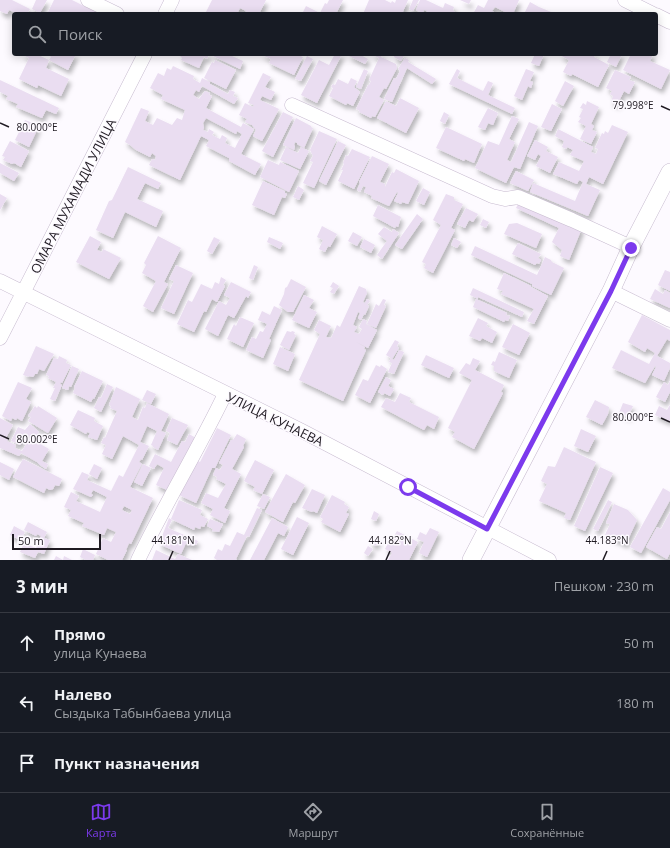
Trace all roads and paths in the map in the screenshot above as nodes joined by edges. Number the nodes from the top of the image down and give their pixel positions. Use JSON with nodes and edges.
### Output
{"nodes":[{"id":1,"x":88,"y":0,"type":"edge"},
{"id":2,"x":172,"y":0,"type":"edge"},
{"id":3,"x":625,"y":0,"type":"edge"},
{"id":4,"x":113,"y":12,"type":"edge"},
{"id":5,"x":166,"y":12,"type":"edge"},
{"id":6,"x":649,"y":12,"type":"edge"},
{"id":7,"x":658,"y":16,"type":"edge"},
{"id":8,"x":670,"y":22,"type":"edge"},
{"id":9,"x":144,"y":56,"type":"edge"},
{"id":10,"x":292,"y":105,"type":"dead end"},
{"id":11,"x":670,"y":172,"type":"edge"},
{"id":12,"x":631,"y":248,"type":"junction"},
{"id":13,"x":0,"y":281,"type":"edge"},
{"id":14,"x":611,"y":291,"type":"junction"},
{"id":15,"x":24,"y":293,"type":"junction"},
{"id":16,"x":670,"y":320,"type":"edge"},
{"id":17,"x":0,"y":338,"type":"edge"},
{"id":18,"x":225,"y":394,"type":"junction"},
{"id":19,"x":487,"y":529,"type":"junction"},
{"id":20,"x":138,"y":560,"type":"edge"},
{"id":21,"x":471,"y":560,"type":"edge"},
{"id":22,"x":549,"y":560,"type":"edge"}],
"edges":[{"from":1,"to":4,"type":"street"},
{"from":2,"to":5,"type":"street"},
{"from":3,"to":6,"type":"street"},
{"from":7,"to":8,"type":"street"},
{"from":9,"to":15,"type":"street","name":"ОМАРА МУХАМАДИ УЛИЦА"},
{"from":10,"to":12,"type":"street"},
{"from":11,"to":12,"type":"street"},
{"from":12,"to":14,"type":"street"},
{"from":13,"to":15,"type":"street","name":"УЛИЦА КУНАЕВА"},
{"from":14,"to":16,"type":"street"},
{"from":14,"to":19,"type":"street"},
{"from":15,"to":17,"type":"street","name":"ОМАРА МУХАМАДИ УЛИЦА"},
{"from":15,"to":18,"type":"street","name":"УЛИЦА КУНАЕВА"},
{"from":18,"to":19,"type":"street","name":"УЛИЦА КУНАЕВА"},
{"from":18,"to":20,"type":"street"},
{"from":19,"to":21,"type":"street"},
{"from":19,"to":22,"type":"street","name":"УЛИЦА КУНАЕВА"}]}
